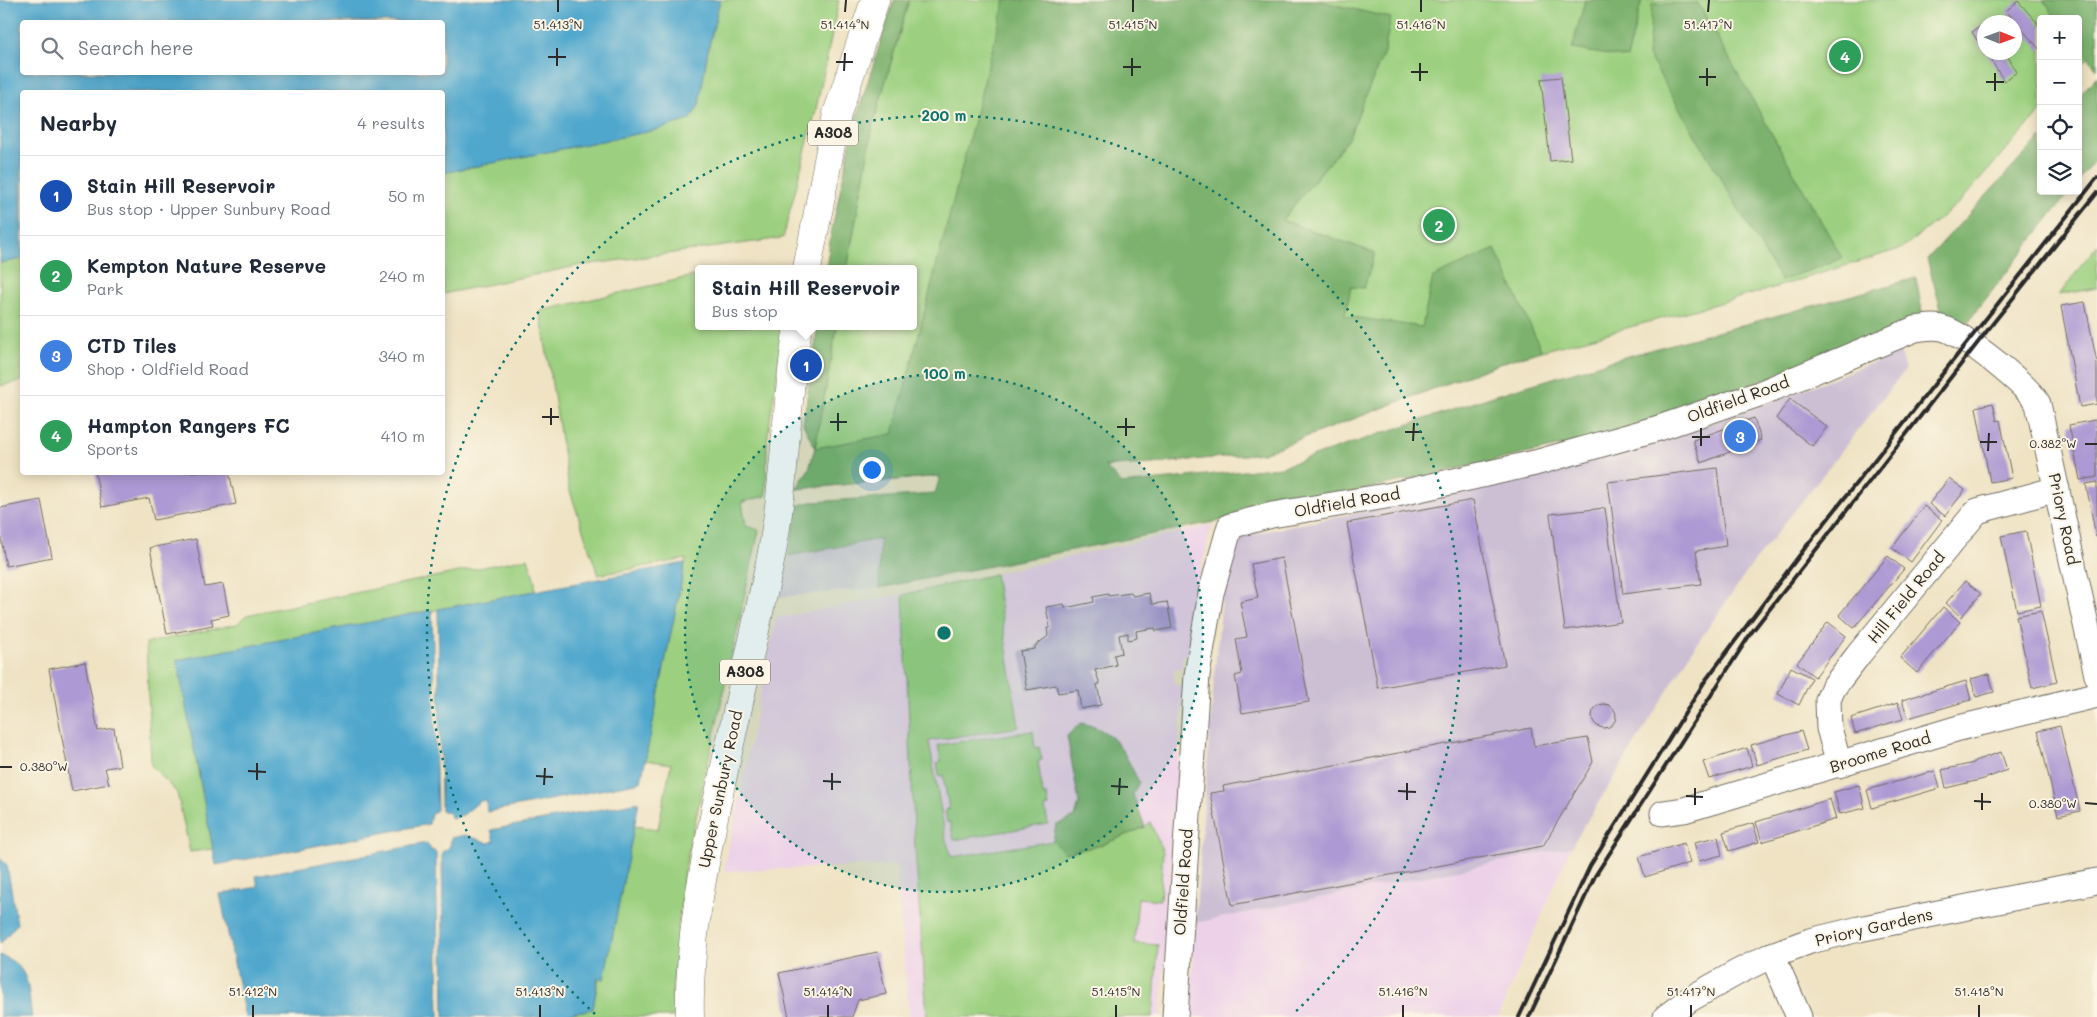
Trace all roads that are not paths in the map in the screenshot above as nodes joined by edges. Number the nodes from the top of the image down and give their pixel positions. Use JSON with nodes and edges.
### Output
{"nodes":[{"id":1,"x":875,"y":0,"type":"edge"},
{"id":2,"x":808,"y":265,"type":"edge"},
{"id":3,"x":1935,"y":326,"type":"joint"},
{"id":4,"x":798,"y":330,"type":"edge"},
{"id":5,"x":2057,"y":489,"type":"junction"},
{"id":6,"x":2097,"y":675,"type":"edge"},
{"id":7,"x":2097,"y":694,"type":"edge"},
{"id":8,"x":1839,"y":765,"type":"junction"},
{"id":9,"x":1663,"y":813,"type":"dead end"},
{"id":10,"x":2097,"y":881,"type":"edge"},
{"id":11,"x":1772,"y":955,"type":"junction"},
{"id":12,"x":690,"y":1017,"type":"edge"},
{"id":13,"x":1175,"y":1017,"type":"edge"},
{"id":14,"x":1666,"y":1017,"type":"edge"},
{"id":15,"x":1799,"y":1017,"type":"edge"}],
"edges":[{"from":1,"to":2,"type":"highway","number":"A308"},
{"from":3,"to":5,"type":"street","name":"Priory Road"},
{"from":3,"to":13,"type":"street","name":"Oldfield Road"},
{"from":4,"to":12,"type":"highway","name":"Upper Sunbury Road","number":"A308"},
{"from":5,"to":6,"type":"street","name":"Priory Road"},
{"from":5,"to":8,"type":"street","name":"Hill Field Road"},
{"from":7,"to":8,"type":"street","name":"Broome Road"},
{"from":8,"to":9,"type":"street","name":"Broome Road"},
{"from":10,"to":11,"type":"street","name":"Priory Gardens"},
{"from":11,"to":14,"type":"street","name":"Priory Gardens"},
{"from":11,"to":15,"type":"street"}]}
